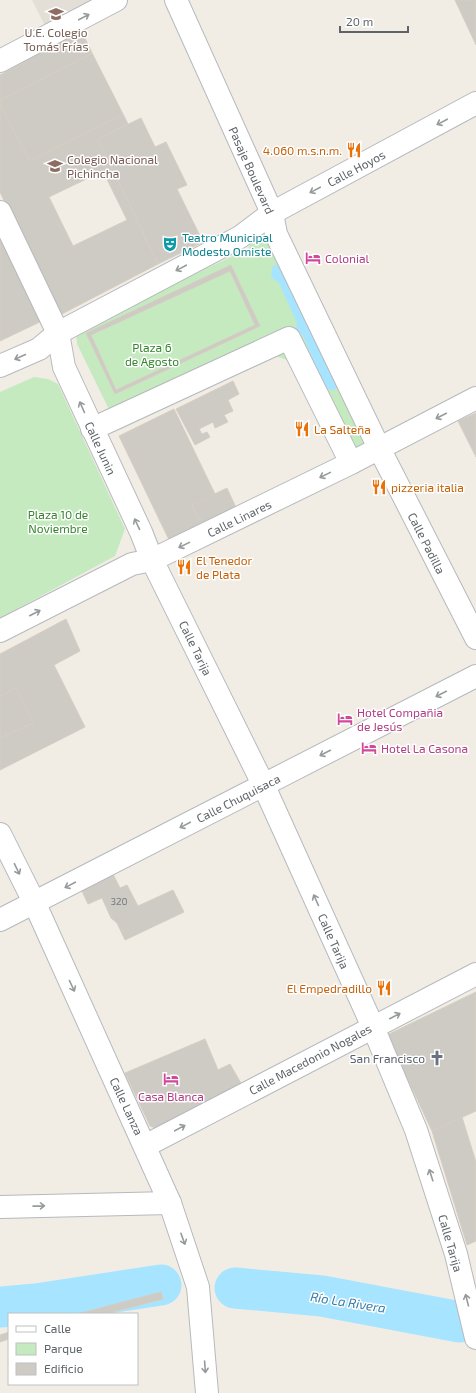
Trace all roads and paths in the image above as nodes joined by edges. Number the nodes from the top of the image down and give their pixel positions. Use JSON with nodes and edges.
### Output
{"nodes":[{"id":1,"x":116,"y":0,"type":"edge"},
{"id":2,"x":176,"y":0,"type":"edge"},
{"id":3,"x":0,"y":61,"type":"edge"},
{"id":4,"x":476,"y":103,"type":"edge"},
{"id":5,"x":0,"y":212,"type":"edge"},
{"id":6,"x":272,"y":213,"type":"junction"},
{"id":7,"x":58,"y":333,"type":"junction"},
{"id":8,"x":0,"y":366,"type":"edge"},
{"id":9,"x":476,"y":398,"type":"edge"},
{"id":10,"x":92,"y":428,"type":"junction"},
{"id":11,"x":379,"y":448,"type":"junction"},
{"id":12,"x":351,"y":463,"type":"junction"},
{"id":13,"x":152,"y":560,"type":"junction"},
{"id":14,"x":0,"y":631,"type":"edge"},
{"id":15,"x":476,"y":638,"type":"edge"},
{"id":16,"x":476,"y":676,"type":"edge"},
{"id":17,"x":263,"y":784,"type":"junction"},
{"id":18,"x":0,"y":834,"type":"edge"},
{"id":19,"x":35,"y":904,"type":"junction"},
{"id":20,"x":0,"y":920,"type":"edge"},
{"id":21,"x":476,"y":974,"type":"edge"},
{"id":22,"x":373,"y":1026,"type":"junction"},
{"id":23,"x":145,"y":1146,"type":"junction"},
{"id":24,"x":170,"y":1203,"type":"junction"},
{"id":25,"x":0,"y":1207,"type":"edge"},
{"id":26,"x":476,"y":1338,"type":"edge"},
{"id":27,"x":208,"y":1393,"type":"edge"}],
"edges":[{"from":3,"to":1,"type":"street","one_way":true},
{"from":2,"to":6,"type":"street","name":"Pasaje Boulevard"},
{"from":4,"to":6,"type":"street","name":"Calle Hoyos","one_way":true},
{"from":5,"to":7,"type":"street","name":"Calle Junin"},
{"from":6,"to":7,"type":"street","name":"Calle Hoyos","one_way":true},
{"from":6,"to":11,"type":"street","name":"Pasaje Boulevard"},
{"from":7,"to":8,"type":"street","name":"Calle Hoyos","one_way":true},
{"from":10,"to":7,"type":"street","name":"Calle Junin","one_way":true},
{"from":9,"to":11,"type":"street","name":"Calle Linares","one_way":true},
{"from":10,"to":12,"type":"street"},
{"from":13,"to":10,"type":"street","name":"Calle Junin","one_way":true},
{"from":11,"to":12,"type":"street","name":"Calle Linares"},
{"from":11,"to":15,"type":"street","name":"Calle Padilla"},
{"from":12,"to":13,"type":"street","name":"Calle Linares","one_way":true},
{"from":14,"to":13,"type":"street","name":"Calle Linares","one_way":true},
{"from":13,"to":17,"type":"street","name":"Calle Tarija"},
{"from":16,"to":17,"type":"street","name":"Calle Chuquisaca","one_way":true},
{"from":17,"to":19,"type":"street","name":"Calle Chuquisaca","one_way":true},
{"from":22,"to":17,"type":"street","name":"Calle Tarija","one_way":true},
{"from":18,"to":19,"type":"street","name":"Calle Lanza","one_way":true},
{"from":19,"to":20,"type":"street","name":"Calle Chuquisaca"},
{"from":19,"to":23,"type":"street","name":"Calle Lanza","one_way":true},
{"from":22,"to":21,"type":"street","name":"Calle Macedonio Nogales","one_way":true},
{"from":23,"to":22,"type":"street","name":"Calle Macedonio Nogales","one_way":true},
{"from":26,"to":22,"type":"street","name":"Calle Tarija","one_way":true},
{"from":23,"to":24,"type":"street","name":"Calle Lanza"},
{"from":25,"to":24,"type":"street","one_way":true},
{"from":24,"to":27,"type":"street","name":"Calle Lanza","one_way":true}]}
